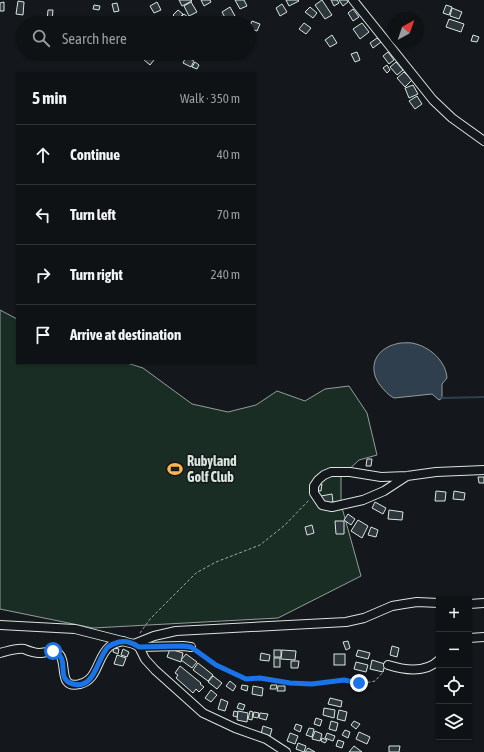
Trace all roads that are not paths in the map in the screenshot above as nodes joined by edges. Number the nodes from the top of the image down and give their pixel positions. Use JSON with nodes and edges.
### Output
{"nodes":[{"id":1,"x":353,"y":0,"type":"edge"},
{"id":2,"x":484,"y":141,"type":"edge"},
{"id":3,"x":484,"y":470,"type":"edge"},
{"id":4,"x":407,"y":476,"type":"junction"},
{"id":5,"x":436,"y":603,"type":"edge"},
{"id":6,"x":484,"y":603,"type":"edge"},
{"id":7,"x":472,"y":604,"type":"edge"},
{"id":8,"x":0,"y":625,"type":"edge"},
{"id":9,"x":484,"y":637,"type":"edge"},
{"id":10,"x":472,"y":638,"type":"edge"},
{"id":11,"x":124,"y":640,"type":"junction"},
{"id":12,"x":137,"y":646,"type":"junction"},
{"id":13,"x":191,"y":647,"type":"road end"},
{"id":14,"x":0,"y":653,"type":"edge"},
{"id":15,"x":436,"y":662,"type":"edge"},
{"id":16,"x":388,"y":665,"type":"road end"},
{"id":17,"x":286,"y":752,"type":"edge"}],
"edges":[{"from":1,"to":2,"type":"street"},
{"from":3,"to":4,"type":"street"},
{"from":4,"to":4,"type":"street"},
{"from":5,"to":12,"type":"street"},
{"from":6,"to":7,"type":"street"},
{"from":8,"to":11,"type":"street"},
{"from":9,"to":10,"type":"street"},
{"from":11,"to":12,"type":"street"},
{"from":11,"to":14,"type":"street"},
{"from":12,"to":13,"type":"street"},
{"from":12,"to":17,"type":"street"},
{"from":15,"to":16,"type":"street"}]}
